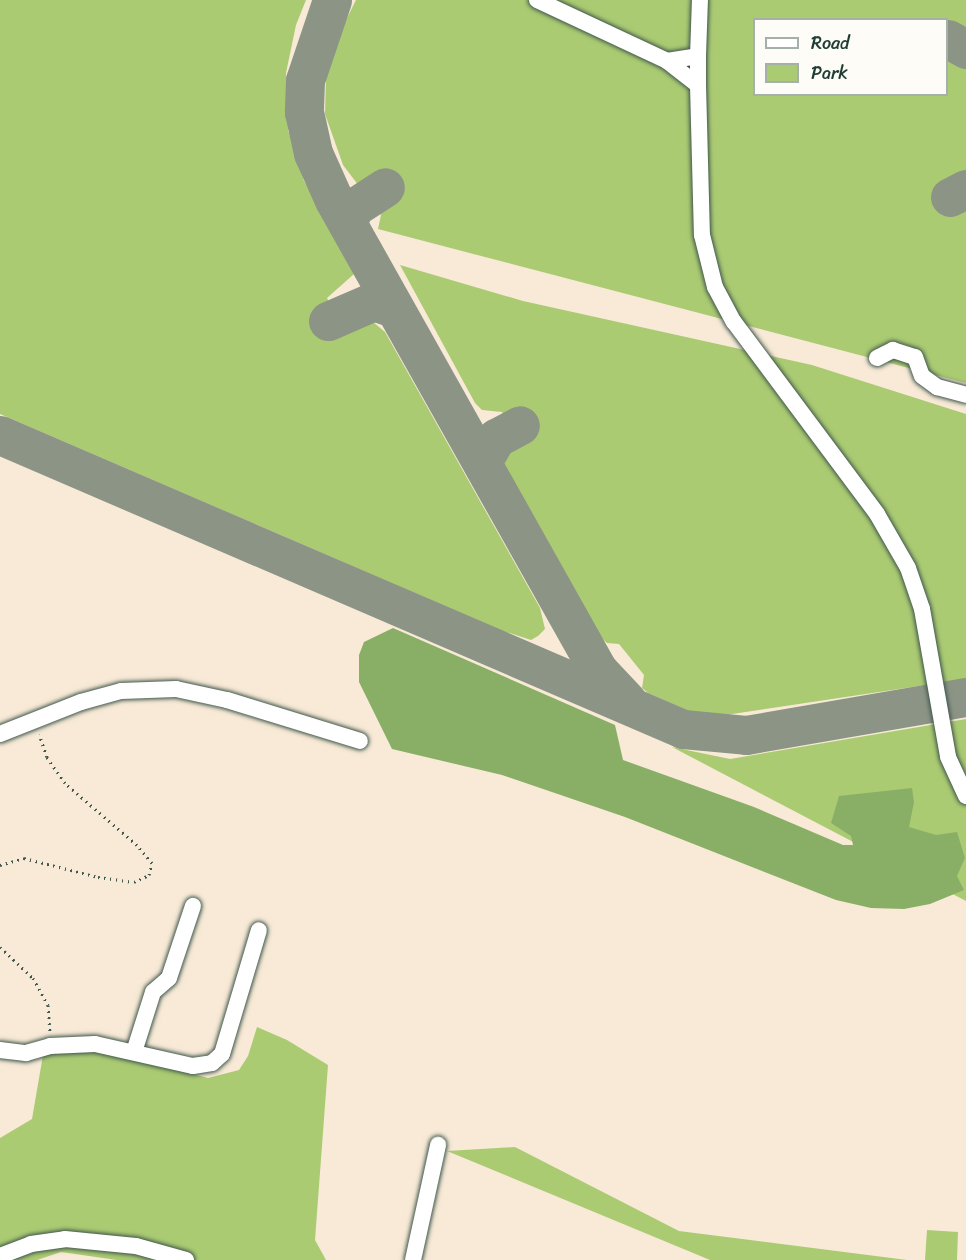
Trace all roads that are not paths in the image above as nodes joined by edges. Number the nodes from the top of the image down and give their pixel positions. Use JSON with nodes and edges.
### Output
{"nodes":[{"id":1,"x":537,"y":0,"type":"edge"},
{"id":2,"x":700,"y":0,"type":"edge"},
{"id":3,"x":699,"y":56,"type":"junction"},
{"id":4,"x":667,"y":62,"type":"junction"},
{"id":5,"x":698,"y":85,"type":"junction"},
{"id":6,"x":877,"y":358,"type":"dead end"},
{"id":7,"x":966,"y":395,"type":"edge"},
{"id":8,"x":0,"y":734,"type":"edge"},
{"id":9,"x":360,"y":741,"type":"dead end"},
{"id":10,"x":966,"y":796,"type":"edge"},
{"id":11,"x":194,"y":906,"type":"dead end"},
{"id":12,"x":259,"y":930,"type":"dead end"},
{"id":13,"x":0,"y":1050,"type":"edge"},
{"id":14,"x":134,"y":1052,"type":"junction"},
{"id":15,"x":438,"y":1145,"type":"dead end"},
{"id":16,"x":0,"y":1256,"type":"edge"},
{"id":17,"x":186,"y":1260,"type":"edge"},
{"id":18,"x":413,"y":1260,"type":"edge"}],
"edges":[{"from":1,"to":4,"type":"lane"},
{"from":2,"to":3,"type":"lane"},
{"from":3,"to":4,"type":"lane"},
{"from":3,"to":5,"type":"lane"},
{"from":4,"to":5,"type":"lane"},
{"from":5,"to":10,"type":"lane"},
{"from":6,"to":7,"type":"lane"},
{"from":8,"to":9,"type":"lane"},
{"from":11,"to":14,"type":"lane"},
{"from":12,"to":14,"type":"lane"},
{"from":13,"to":14,"type":"lane"},
{"from":15,"to":18,"type":"lane"},
{"from":16,"to":17,"type":"lane"}]}
